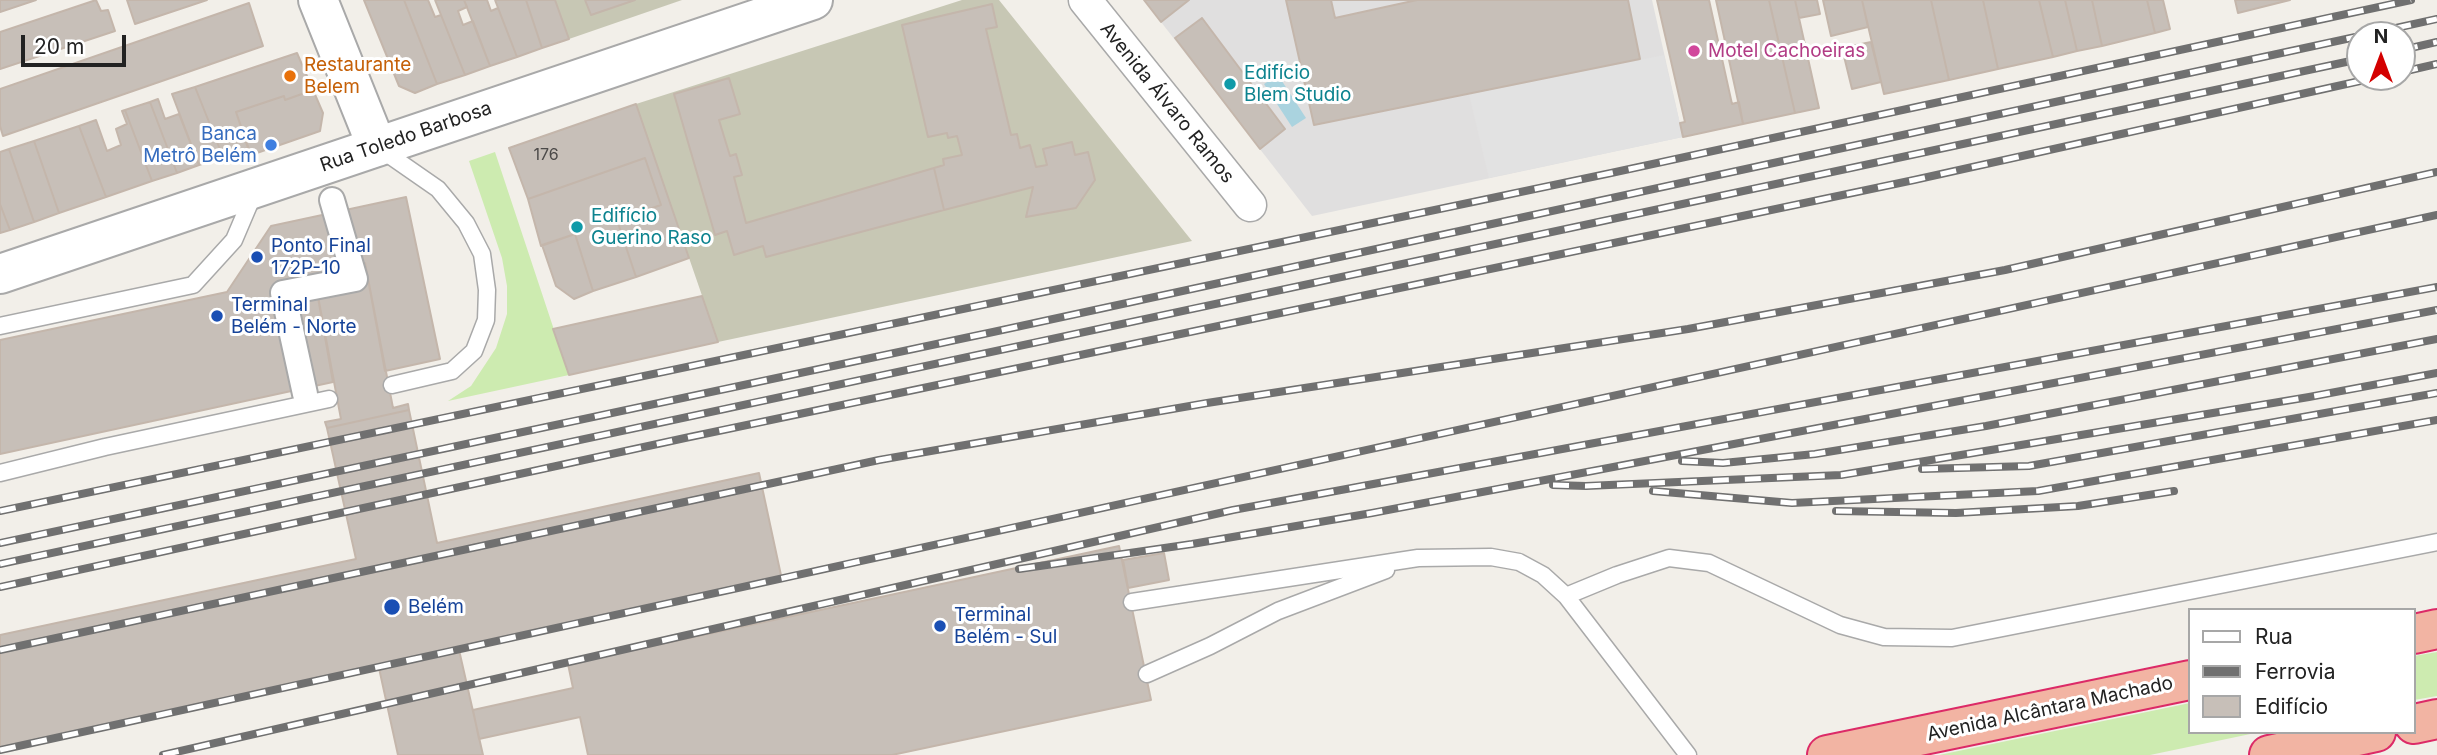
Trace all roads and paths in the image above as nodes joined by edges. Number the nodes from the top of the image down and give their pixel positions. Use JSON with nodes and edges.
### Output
{"nodes":[{"id":1,"x":318,"y":0,"type":"edge"},
{"id":2,"x":813,"y":0,"type":"edge"},
{"id":3,"x":1085,"y":0,"type":"edge"},
{"id":4,"x":377,"y":146,"type":"junction"},
{"id":5,"x":256,"y":188,"type":"junction"},
{"id":6,"x":332,"y":200,"type":"dead end"},
{"id":7,"x":1250,"y":205,"type":"dead end"},
{"id":8,"x":0,"y":274,"type":"edge"},
{"id":9,"x":0,"y":326,"type":"edge"},
{"id":10,"x":392,"y":385,"type":"dead end"},
{"id":11,"x":317,"y":397,"type":"joint"},
{"id":12,"x":0,"y":473,"type":"edge"},
{"id":13,"x":2437,"y":542,"type":"edge"},
{"id":14,"x":1418,"y":558,"type":"junction"},
{"id":15,"x":1566,"y":596,"type":"junction"},
{"id":16,"x":1132,"y":602,"type":"dead end"},
{"id":17,"x":2437,"y":629,"type":"edge"},
{"id":18,"x":2416,"y":634,"type":"edge"},
{"id":19,"x":1147,"y":674,"type":"dead end"},
{"id":20,"x":2188,"y":680,"type":"edge"},
{"id":21,"x":2437,"y":719,"type":"edge"},
{"id":22,"x":2416,"y":724,"type":"edge"},
{"id":23,"x":2367,"y":734,"type":"edge"},
{"id":24,"x":1688,"y":755,"type":"edge"},
{"id":25,"x":1827,"y":755,"type":"edge"},
{"id":26,"x":2269,"y":755,"type":"edge"}],
"edges":[{"from":1,"to":4,"type":"street"},
{"from":2,"to":4,"type":"street","name":"Rua Toledo Barbosa"},
{"from":3,"to":7,"type":"street","name":"Avenida Álvaro Ramos"},
{"from":4,"to":5,"type":"street","name":"Rua Toledo Barbosa"},
{"from":4,"to":10,"type":"lane"},
{"from":5,"to":8,"type":"street","name":"Rua Toledo Barbosa"},
{"from":5,"to":9,"type":"lane"},
{"from":6,"to":11,"type":"street"},
{"from":11,"to":12,"type":"lane"},
{"from":13,"to":15,"type":"lane"},
{"from":14,"to":15,"type":"lane"},
{"from":14,"to":16,"type":"lane"},
{"from":14,"to":19,"type":"lane"},
{"from":15,"to":24,"type":"lane"},
{"from":17,"to":18,"type":"highway"},
{"from":20,"to":25,"type":"highway","name":"Avenida Alcântara Machado"},
{"from":21,"to":22,"type":"highway"},
{"from":23,"to":26,"type":"highway"}]}
